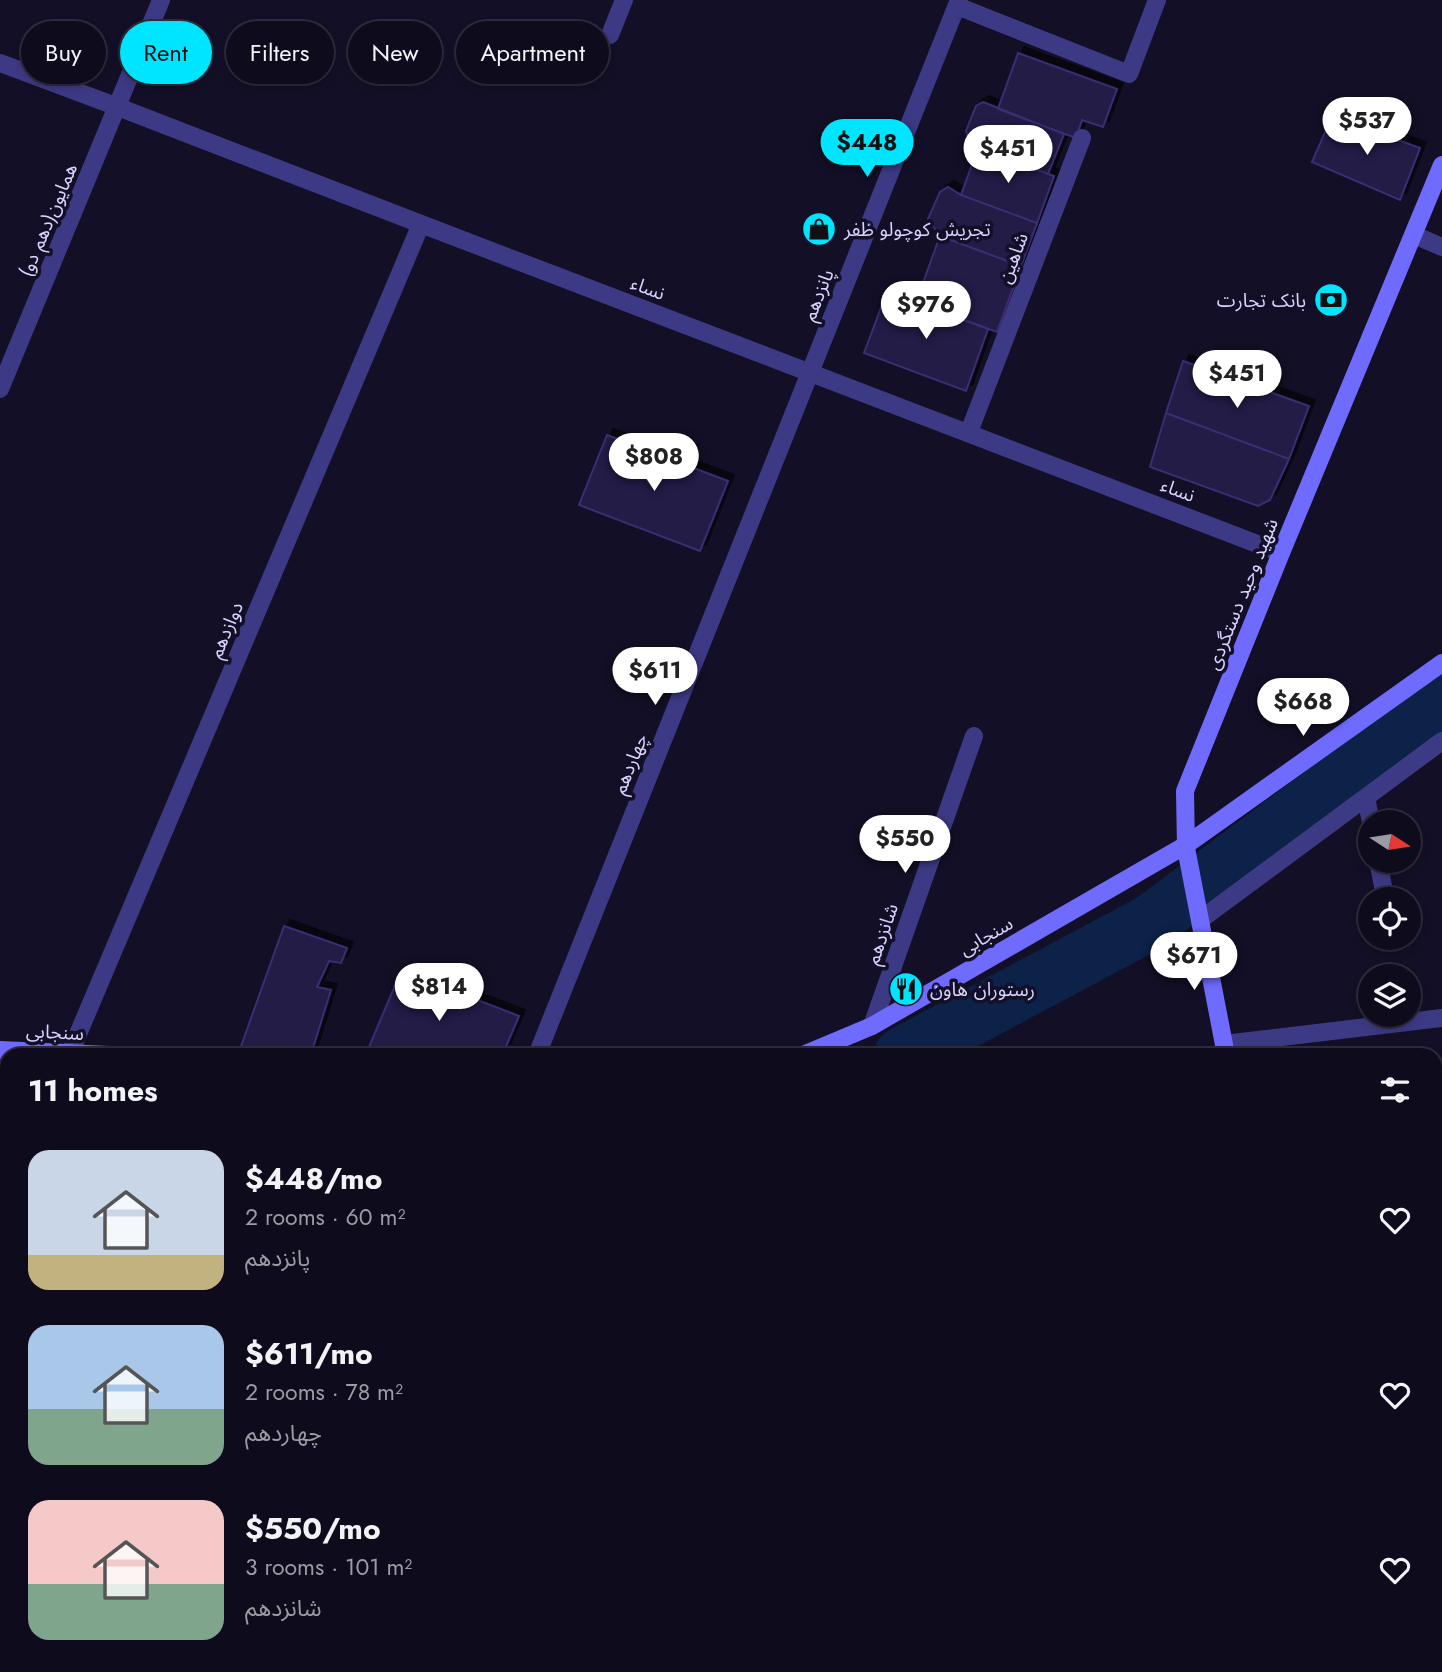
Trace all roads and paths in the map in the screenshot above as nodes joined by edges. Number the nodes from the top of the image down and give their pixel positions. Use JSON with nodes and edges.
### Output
{"nodes":[{"id":1,"x":161,"y":0,"type":"edge"},
{"id":2,"x":624,"y":0,"type":"edge"},
{"id":3,"x":1157,"y":0,"type":"edge"},
{"id":4,"x":958,"y":3,"type":"edge"},
{"id":5,"x":610,"y":35,"type":"dead end"},
{"id":6,"x":0,"y":63,"type":"edge"},
{"id":7,"x":118,"y":107,"type":"junction"},
{"id":8,"x":1082,"y":138,"type":"dead end"},
{"id":9,"x":1442,"y":165,"type":"edge"},
{"id":10,"x":421,"y":225,"type":"junction"},
{"id":11,"x":1414,"y":235,"type":"junction"},
{"id":12,"x":1442,"y":247,"type":"edge"},
{"id":13,"x":810,"y":372,"type":"junction"},
{"id":14,"x":0,"y":389,"type":"edge"},
{"id":15,"x":968,"y":432,"type":"junction"},
{"id":16,"x":1281,"y":553,"type":"junction"},
{"id":17,"x":1442,"y":663,"type":"edge"},
{"id":18,"x":974,"y":736,"type":"dead end"},
{"id":19,"x":1442,"y":741,"type":"edge"},
{"id":20,"x":1366,"y":797,"type":"junction"},
{"id":21,"x":1369,"y":810,"type":"edge"},
{"id":22,"x":1186,"y":847,"type":"junction"},
{"id":23,"x":1380,"y":873,"type":"edge"},
{"id":24,"x":1383,"y":886,"type":"dead end"},
{"id":25,"x":1200,"y":919,"type":"junction"},
{"id":26,"x":1442,"y":1018,"type":"edge"},
{"id":27,"x":872,"y":1027,"type":"junction"},
{"id":28,"x":72,"y":1048,"type":"edge"},
{"id":29,"x":540,"y":1048,"type":"edge"},
{"id":30,"x":820,"y":1048,"type":"edge"},
{"id":31,"x":1225,"y":1048,"type":"edge"},
{"id":32,"x":1239,"y":1048,"type":"edge"}],
"edges":[{"from":1,"to":7,"type":"street","name":"همایون(دهم دو)"},
{"from":2,"to":5,"type":"street"},
{"from":3,"to":4,"type":"street"},
{"from":4,"to":13,"type":"street","name":"پانزدهم"},
{"from":6,"to":7,"type":"street","name":"نساء"},
{"from":7,"to":10,"type":"street","name":"نساء"},
{"from":7,"to":14,"type":"street","name":"همایون(دهم دو)"},
{"from":8,"to":15,"type":"street","name":"شاهین"},
{"from":9,"to":11,"type":"street","name":"شهید وحید دستگردی"},
{"from":10,"to":13,"type":"street","name":"نساء"},
{"from":10,"to":28,"type":"street","name":"دوازدهم"},
{"from":11,"to":12,"type":"street"},
{"from":11,"to":16,"type":"street","name":"شهید وحید دستگردی"},
{"from":13,"to":15,"type":"street","name":"نساء"},
{"from":13,"to":29,"type":"street","name":"چهاردهم"},
{"from":15,"to":16,"type":"street","name":"نساء"},
{"from":16,"to":22,"type":"street","name":"شهید وحید دستگردی"},
{"from":17,"to":22,"type":"street","name":"سنجابی"},
{"from":18,"to":27,"type":"street","name":"شانزدهم"},
{"from":19,"to":20,"type":"street"},
{"from":20,"to":21,"type":"street"},
{"from":20,"to":25,"type":"street"},
{"from":22,"to":25,"type":"street","name":"شهید وحید دستگردی"},
{"from":22,"to":27,"type":"street","name":"سنجابی"},
{"from":23,"to":24,"type":"street"},
{"from":25,"to":31,"type":"street","name":"شهید وحید دستگردی"},
{"from":26,"to":32,"type":"street"},
{"from":27,"to":30,"type":"street","name":"سنجابی"}]}
